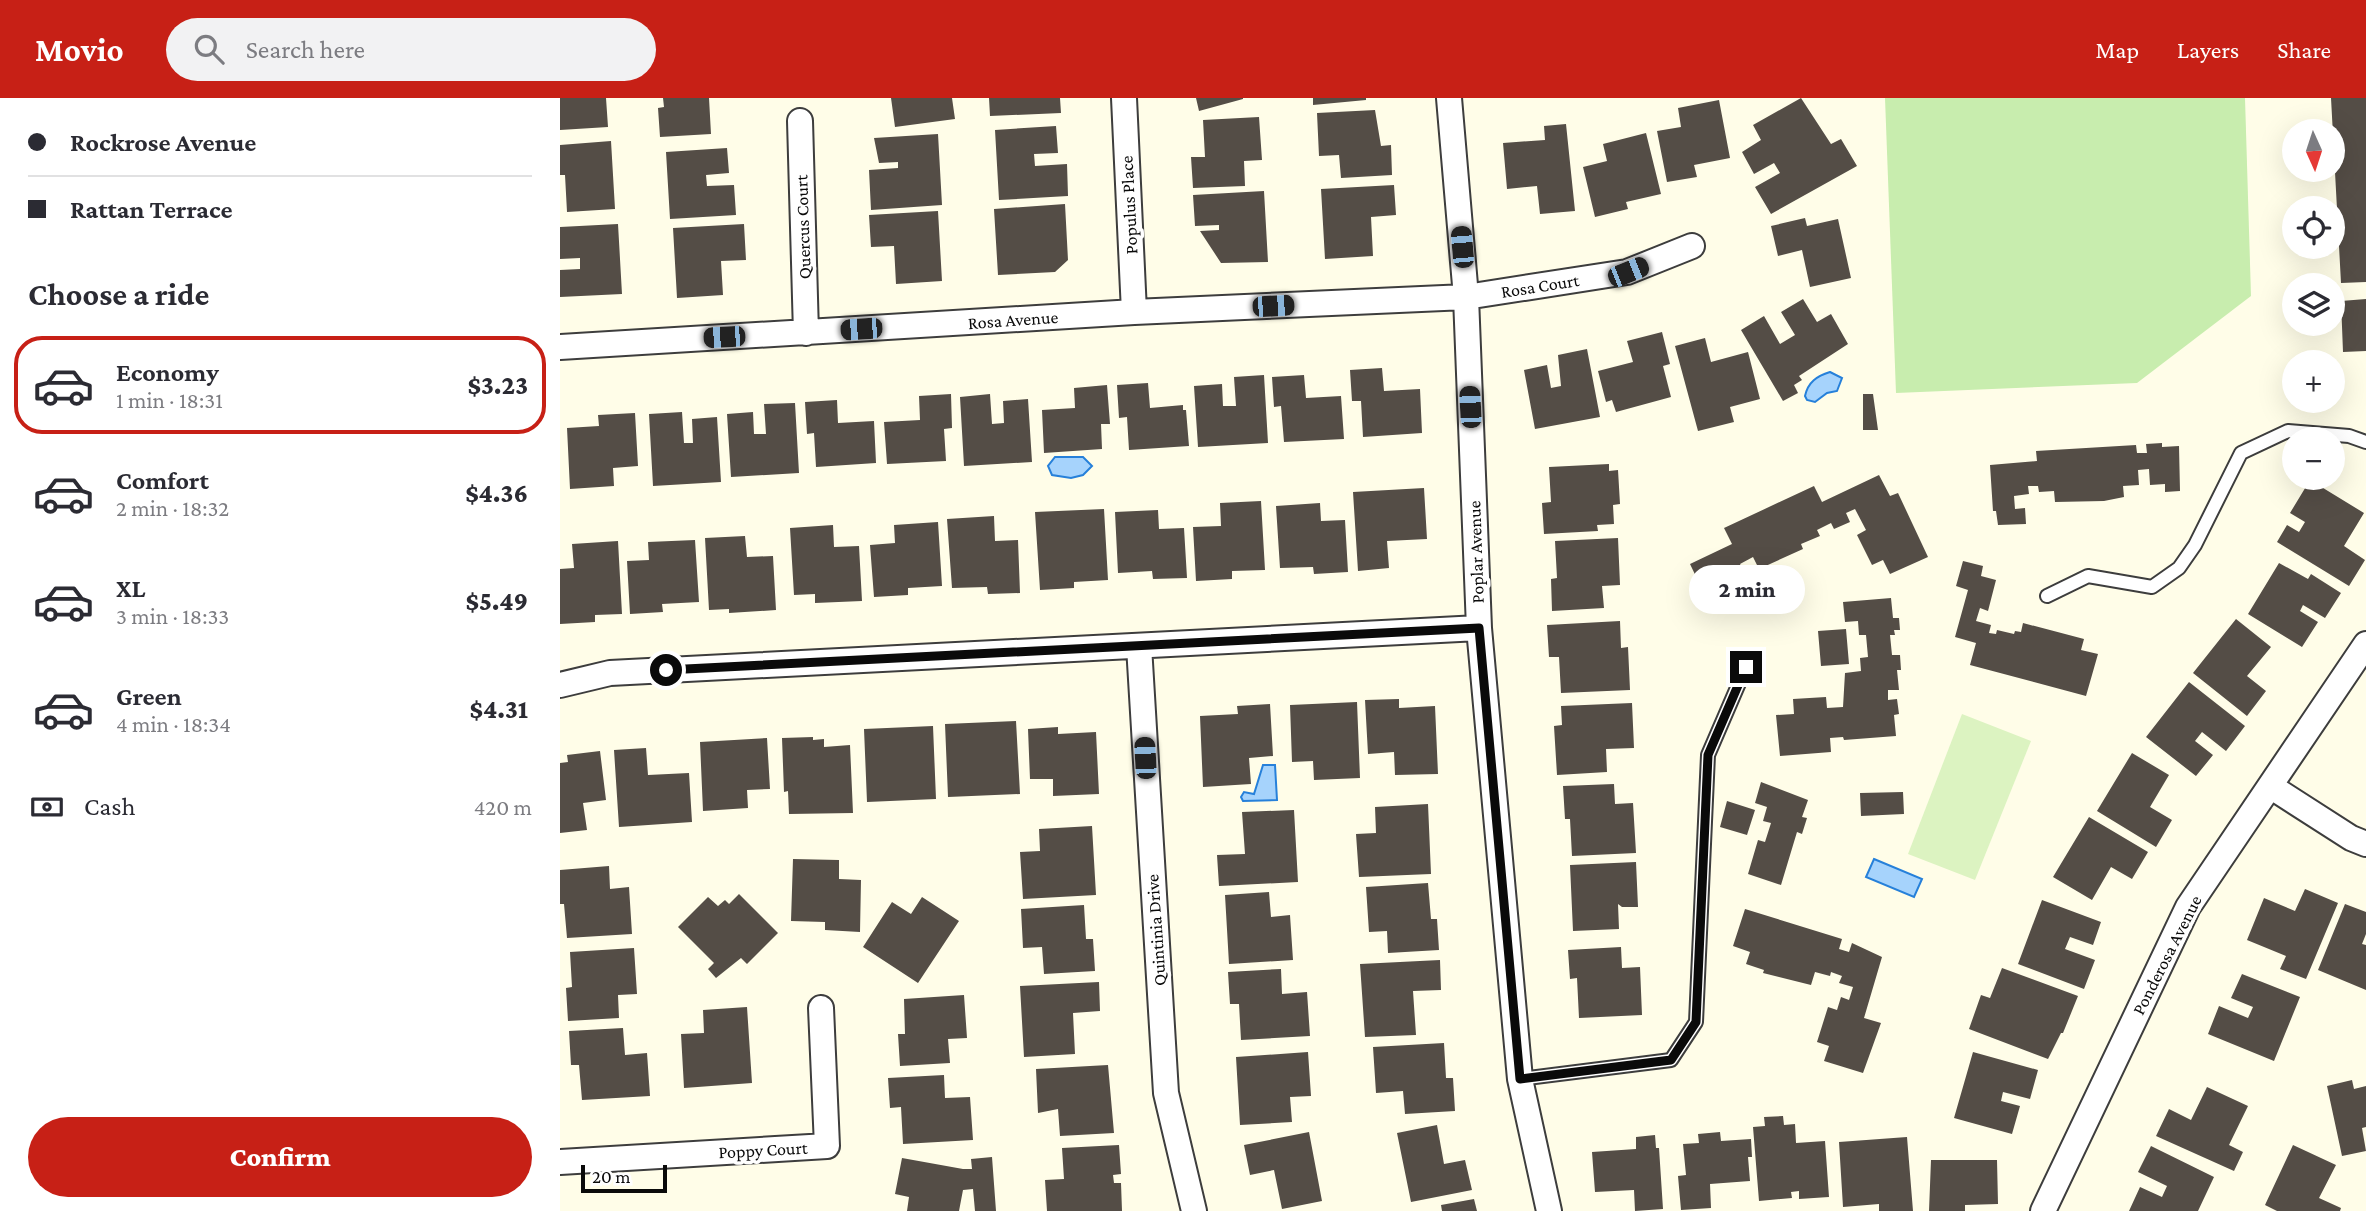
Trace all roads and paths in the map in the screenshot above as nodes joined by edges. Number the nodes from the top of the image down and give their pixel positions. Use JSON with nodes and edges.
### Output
{"nodes":[{"id":1,"x":1124,"y":98,"type":"edge"},
{"id":2,"x":1449,"y":98,"type":"edge"},
{"id":3,"x":800,"y":121,"type":"dead end"},
{"id":4,"x":1692,"y":246,"type":"dead end"},
{"id":5,"x":1466,"y":297,"type":"junction"},
{"id":6,"x":1135,"y":312,"type":"junction"},
{"id":7,"x":806,"y":333,"type":"junction"},
{"id":8,"x":560,"y":346,"type":"edge"},
{"id":9,"x":2366,"y":442,"type":"edge"},
{"id":10,"x":2047,"y":596,"type":"dead end"},
{"id":11,"x":1479,"y":628,"type":"junction"},
{"id":12,"x":2366,"y":644,"type":"edge"},
{"id":13,"x":1139,"y":646,"type":"junction"},
{"id":14,"x":1746,"y":667,"type":"dead end"},
{"id":15,"x":560,"y":685,"type":"edge"},
{"id":16,"x":2270,"y":786,"type":"junction"},
{"id":17,"x":2366,"y":844,"type":"edge"},
{"id":18,"x":821,"y":1008,"type":"dead end"},
{"id":19,"x":1520,"y":1079,"type":"junction"},
{"id":20,"x":560,"y":1162,"type":"edge"},
{"id":21,"x":1194,"y":1211,"type":"edge"},
{"id":22,"x":1549,"y":1211,"type":"edge"},
{"id":23,"x":2043,"y":1211,"type":"edge"}],
"edges":[{"from":1,"to":6,"type":"street","name":"Populus Place"},
{"from":2,"to":5,"type":"street","name":"Poplar Avenue"},
{"from":3,"to":7,"type":"street","name":"Quercus Court"},
{"from":4,"to":5,"type":"street","name":"Rosa Court"},
{"from":5,"to":6,"type":"street","name":"Rosa Avenue"},
{"from":5,"to":11,"type":"street","name":"Poplar Avenue"},
{"from":6,"to":7,"type":"street","name":"Rosa Avenue"},
{"from":7,"to":8,"type":"street","name":"Rosa Avenue"},
{"from":9,"to":10,"type":"lane"},
{"from":11,"to":13,"type":"street"},
{"from":11,"to":19,"type":"street","name":"Poplar Avenue"},
{"from":12,"to":16,"type":"street","name":"Ponderosa Avenue"},
{"from":13,"to":15,"type":"street"},
{"from":13,"to":21,"type":"street","name":"Quintinia Drive"},
{"from":14,"to":19,"type":"lane"},
{"from":16,"to":17,"type":"street"},
{"from":16,"to":23,"type":"street","name":"Ponderosa Avenue"},
{"from":18,"to":20,"type":"street","name":"Poppy Court"},
{"from":19,"to":22,"type":"street","name":"Poplar Avenue"}]}
